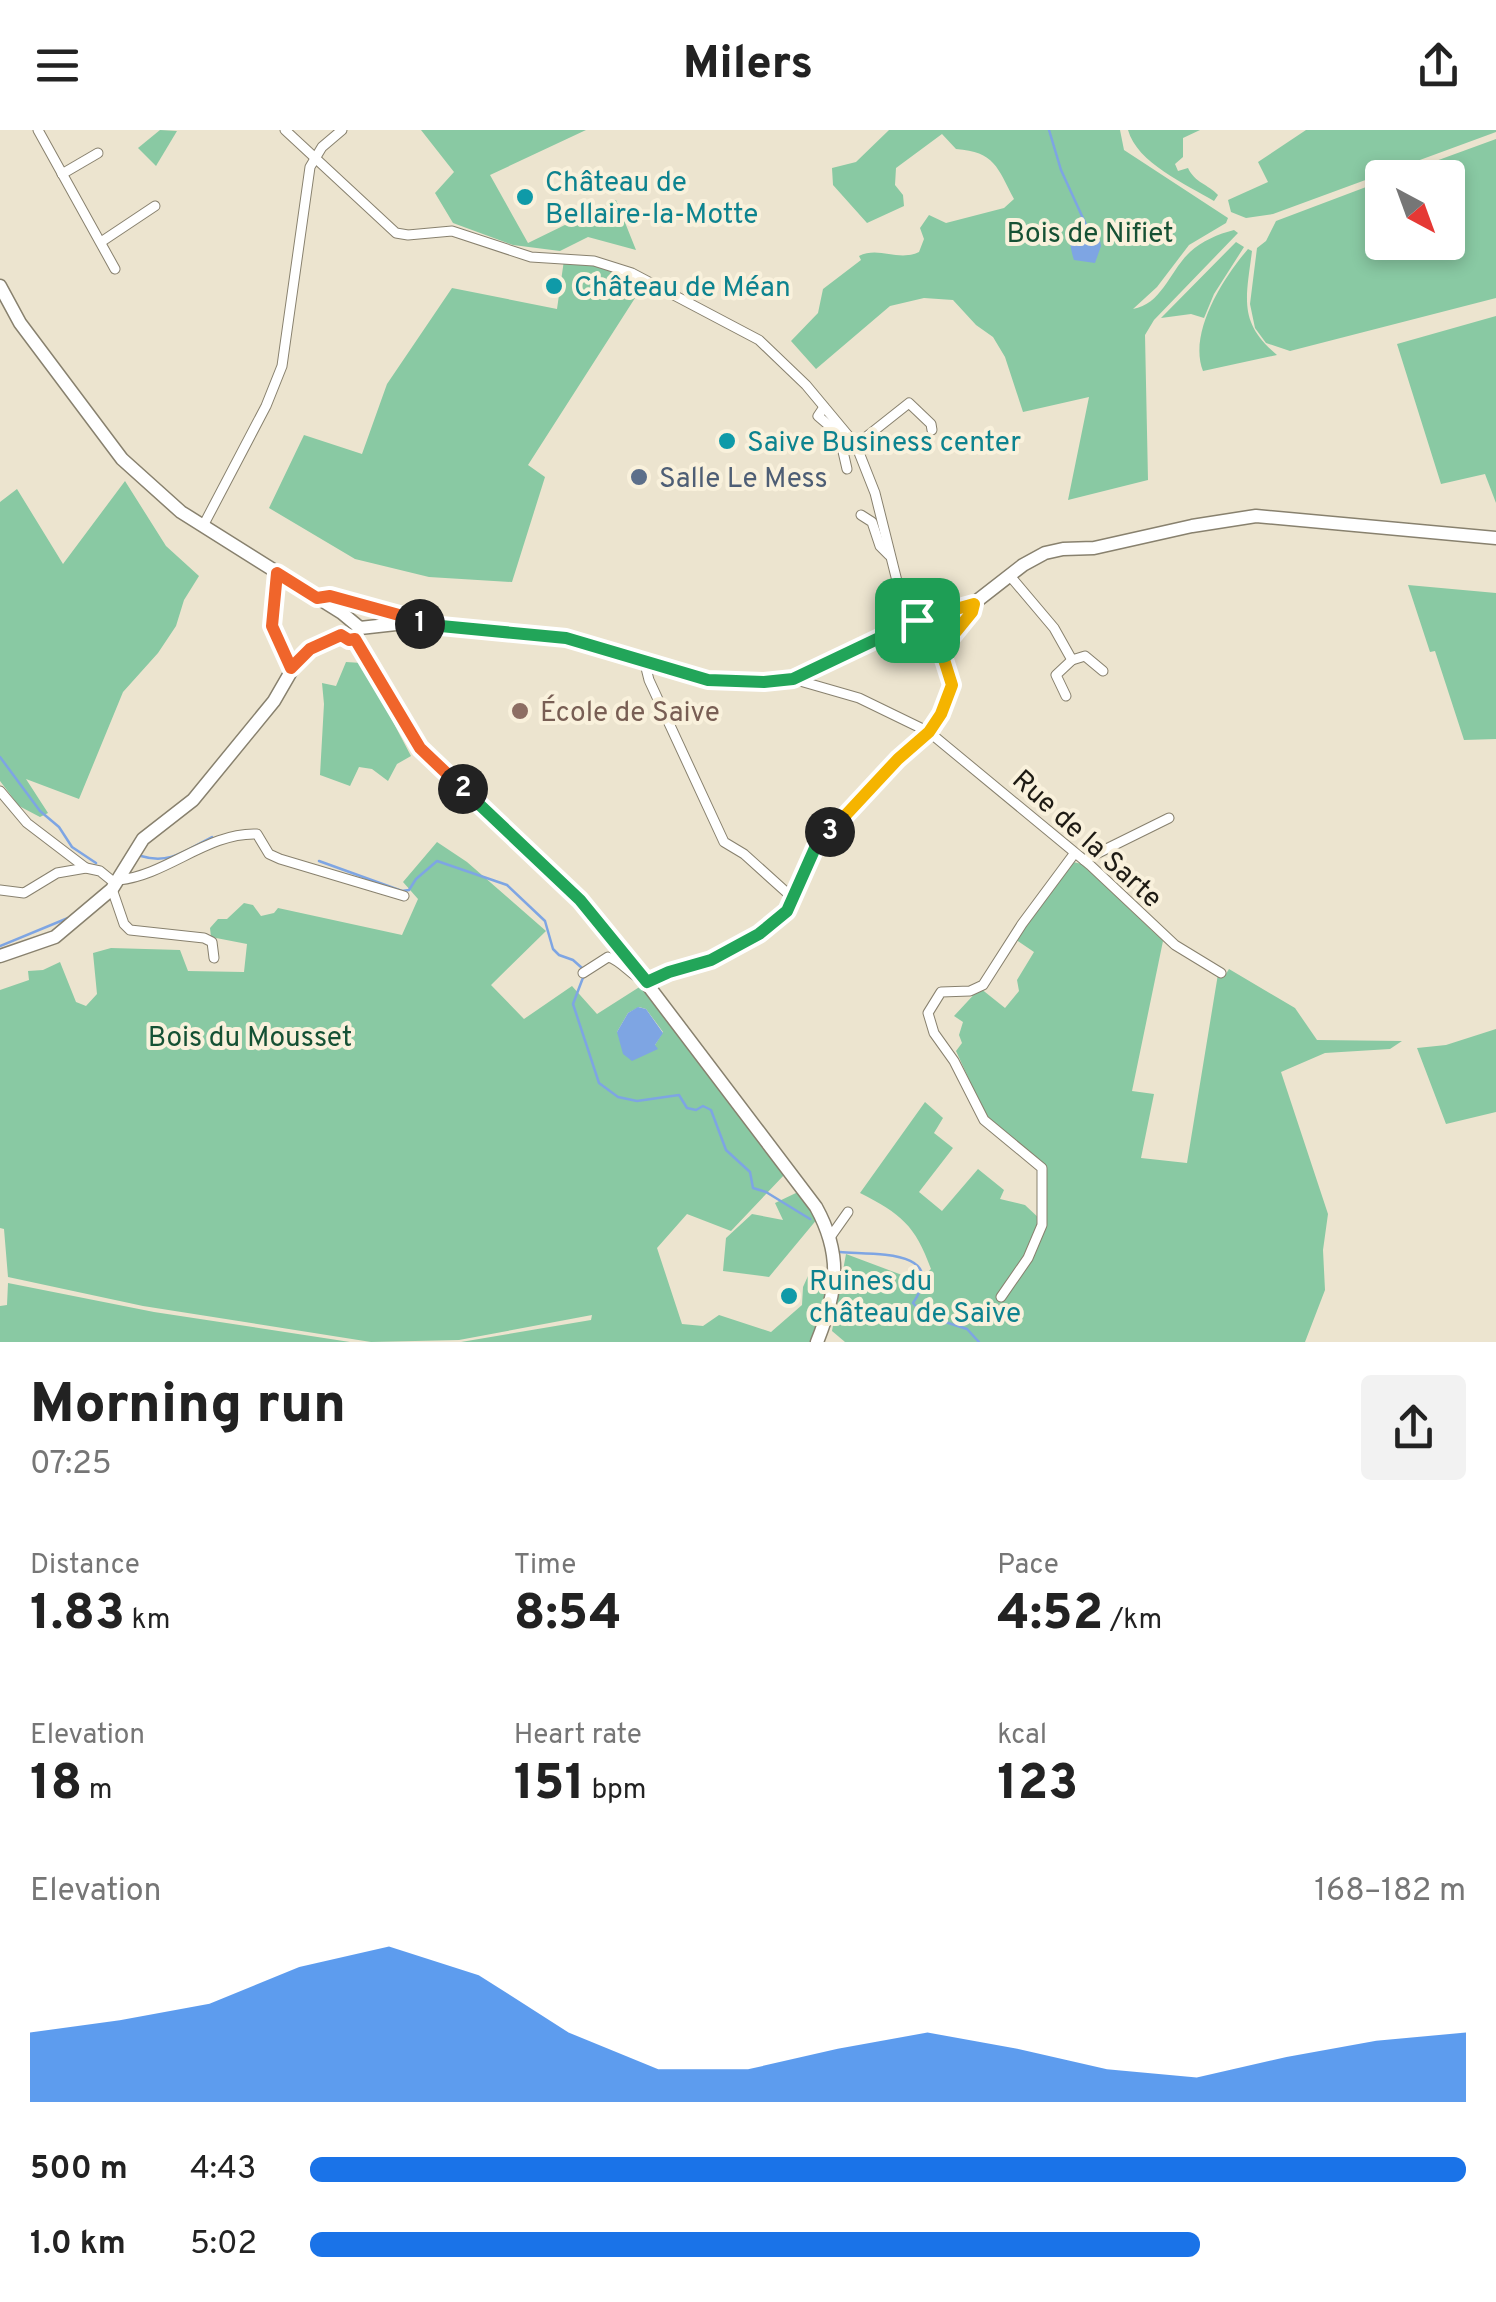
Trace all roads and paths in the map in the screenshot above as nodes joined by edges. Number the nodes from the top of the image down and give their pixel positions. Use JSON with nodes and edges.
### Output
{"nodes":[{"id":1,"x":38,"y":130,"type":"edge"},
{"id":2,"x":286,"y":130,"type":"edge"},
{"id":3,"x":342,"y":130,"type":"edge"},
{"id":4,"x":98,"y":153,"type":"dead end"},
{"id":5,"x":313,"y":157,"type":"junction"},
{"id":6,"x":62,"y":174,"type":"junction"},
{"id":7,"x":155,"y":206,"type":"dead end"},
{"id":8,"x":101,"y":242,"type":"junction"},
{"id":9,"x":115,"y":269,"type":"dead end"},
{"id":10,"x":0,"y":286,"type":"edge"},
{"id":11,"x":824,"y":407,"type":"junction"},
{"id":12,"x":932,"y":430,"type":"dead end"},
{"id":13,"x":856,"y":445,"type":"junction"},
{"id":14,"x":847,"y":468,"type":"dead end"},
{"id":15,"x":861,"y":515,"type":"dead end"},
{"id":16,"x":203,"y":526,"type":"junction"},
{"id":17,"x":1496,"y":538,"type":"edge"},
{"id":18,"x":892,"y":557,"type":"junction"},
{"id":19,"x":277,"y":573,"type":"junction"},
{"id":20,"x":1010,"y":576,"type":"junction"},
{"id":21,"x":317,"y":598,"type":"junction"},
{"id":22,"x":974,"y":604,"type":"junction"},
{"id":23,"x":917,"y":620,"type":"junction"},
{"id":24,"x":405,"y":623,"type":"junction"},
{"id":25,"x":350,"y":630,"type":"junction"},
{"id":26,"x":941,"y":650,"type":"junction"},
{"id":27,"x":1072,"y":660,"type":"junction"},
{"id":28,"x":645,"y":664,"type":"junction"},
{"id":29,"x":291,"y":668,"type":"junction"},
{"id":30,"x":1103,"y":671,"type":"dead end"},
{"id":31,"x":793,"y":679,"type":"junction"},
{"id":32,"x":1066,"y":696,"type":"dead end"},
{"id":33,"x":929,"y":732,"type":"junction"},
{"id":34,"x":0,"y":791,"type":"edge"},
{"id":35,"x":1169,"y":818,"type":"dead end"},
{"id":36,"x":1074,"y":854,"type":"junction"},
{"id":37,"x":1084,"y":860,"type":"junction"},
{"id":38,"x":86,"y":868,"type":"junction"},
{"id":39,"x":116,"y":884,"type":"junction"},
{"id":40,"x":0,"y":890,"type":"edge"},
{"id":41,"x":404,"y":896,"type":"dead end"},
{"id":42,"x":794,"y":900,"type":"junction"},
{"id":43,"x":0,"y":956,"type":"edge"},
{"id":44,"x":214,"y":958,"type":"dead end"},
{"id":45,"x":584,"y":972,"type":"dead end"},
{"id":46,"x":1221,"y":973,"type":"dead end"},
{"id":47,"x":647,"y":982,"type":"junction"},
{"id":48,"x":848,"y":1212,"type":"dead end"},
{"id":49,"x":831,"y":1236,"type":"junction"},
{"id":50,"x":1001,"y":1296,"type":"dead end"},
{"id":51,"x":816,"y":1342,"type":"edge"}],
"edges":[{"from":1,"to":6,"type":"street"},
{"from":2,"to":5,"type":"street"},
{"from":3,"to":5,"type":"street"},
{"from":4,"to":6,"type":"street"},
{"from":5,"to":11,"type":"street"},
{"from":5,"to":16,"type":"street"},
{"from":6,"to":8,"type":"street"},
{"from":7,"to":8,"type":"street"},
{"from":8,"to":9,"type":"street"},
{"from":10,"to":16,"type":"street"},
{"from":11,"to":13,"type":"street"},
{"from":11,"to":14,"type":"street"},
{"from":12,"to":13,"type":"street"},
{"from":13,"to":18,"type":"street"},
{"from":15,"to":18,"type":"street"},
{"from":16,"to":19,"type":"street"},
{"from":17,"to":20,"type":"street"},
{"from":18,"to":23,"type":"street"},
{"from":19,"to":21,"type":"street"},
{"from":19,"to":29,"type":"street"},
{"from":20,"to":22,"type":"street"},
{"from":20,"to":27,"type":"street"},
{"from":21,"to":24,"type":"street"},
{"from":21,"to":25,"type":"street"},
{"from":22,"to":23,"type":"street"},
{"from":22,"to":26,"type":"street"},
{"from":23,"to":26,"type":"street"},
{"from":23,"to":31,"type":"street"},
{"from":24,"to":25,"type":"street"},
{"from":24,"to":28,"type":"street"},
{"from":25,"to":29,"type":"street"},
{"from":25,"to":47,"type":"street"},
{"from":26,"to":33,"type":"street"},
{"from":27,"to":30,"type":"street"},
{"from":27,"to":32,"type":"street"},
{"from":28,"to":31,"type":"street"},
{"from":28,"to":42,"type":"street"},
{"from":29,"to":39,"type":"street"},
{"from":31,"to":33,"type":"street","name":"Rue de la Sarte"},
{"from":33,"to":36,"type":"street","name":"Rue de la Sarte"},
{"from":33,"to":42,"type":"street"},
{"from":34,"to":38,"type":"street"},
{"from":35,"to":37,"type":"street"},
{"from":36,"to":37,"type":"street","name":"Rue de la Sarte"},
{"from":36,"to":50,"type":"street"},
{"from":37,"to":46,"type":"street","name":"Rue de la Sarte"},
{"from":38,"to":39,"type":"street"},
{"from":38,"to":40,"type":"street"},
{"from":39,"to":41,"type":"street"},
{"from":39,"to":43,"type":"street"},
{"from":39,"to":44,"type":"street"},
{"from":42,"to":47,"type":"street"},
{"from":45,"to":47,"type":"street"},
{"from":47,"to":49,"type":"street"},
{"from":48,"to":49,"type":"street"},
{"from":49,"to":51,"type":"street"}]}
